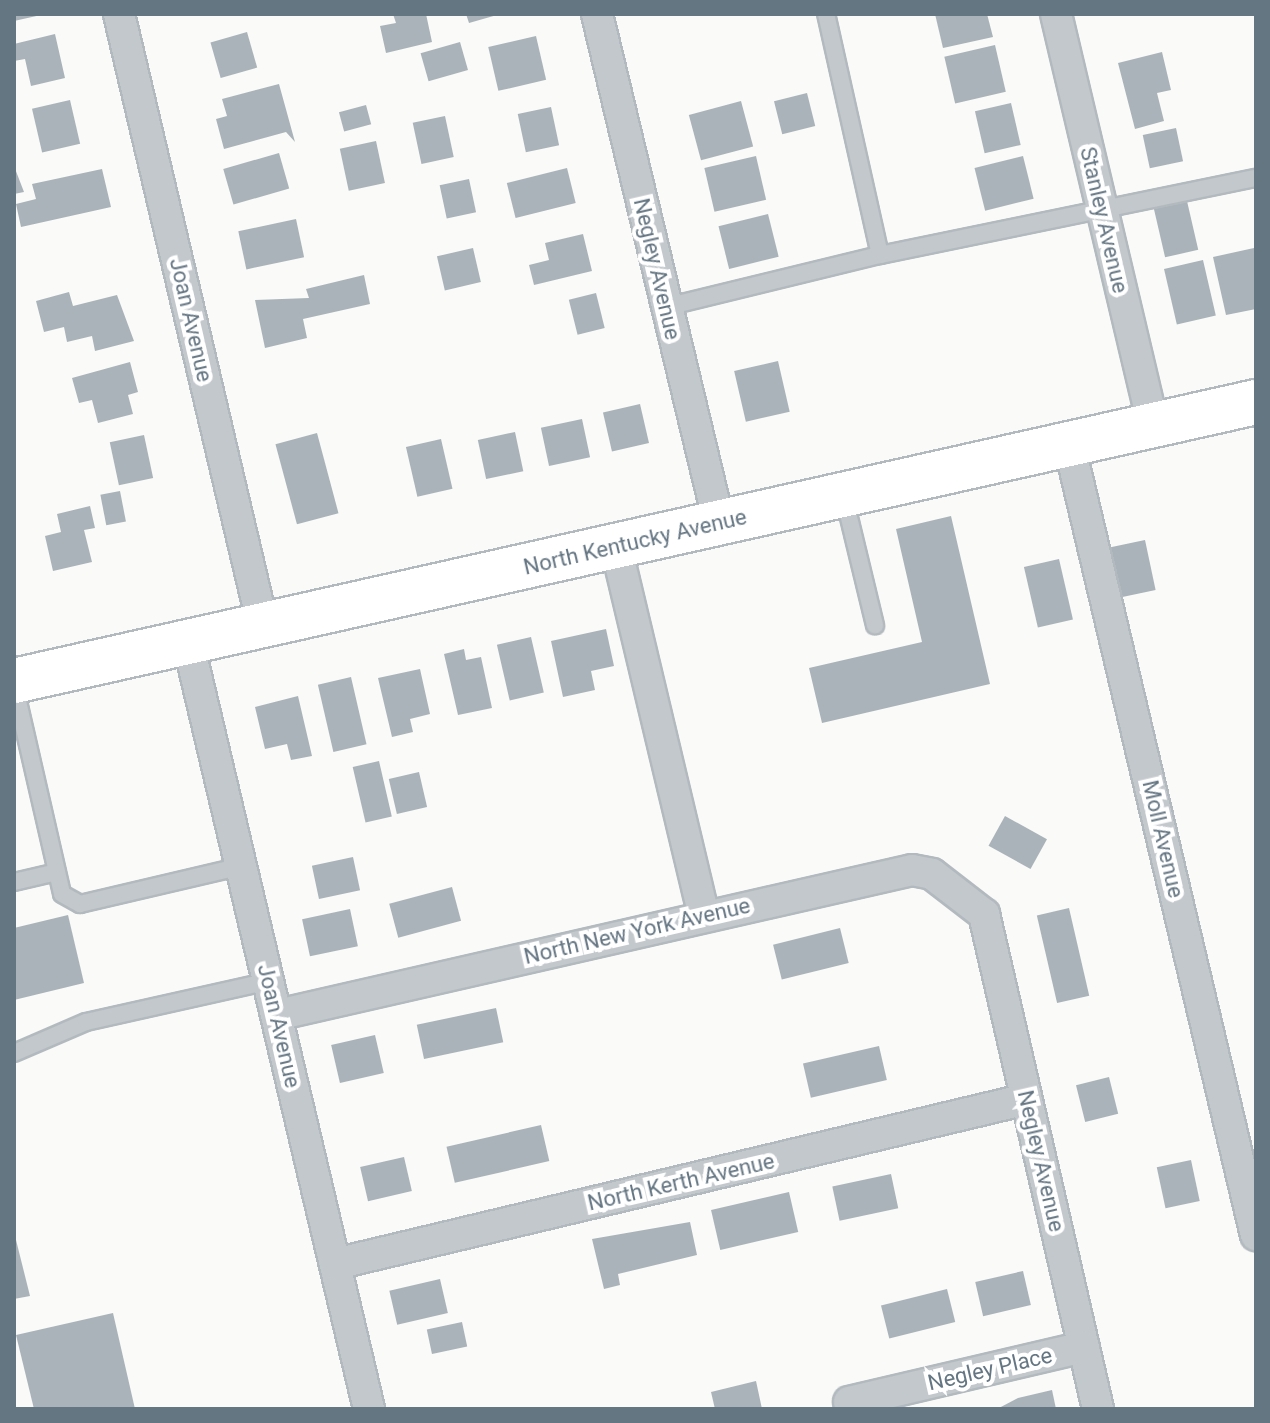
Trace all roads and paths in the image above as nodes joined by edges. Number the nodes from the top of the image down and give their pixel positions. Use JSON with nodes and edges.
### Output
{"nodes":[{"id":1,"x":119,"y":14,"type":"edge"},
{"id":2,"x":597,"y":14,"type":"edge"},
{"id":3,"x":826,"y":14,"type":"edge"},
{"id":4,"x":1056,"y":14,"type":"edge"},
{"id":5,"x":1256,"y":178,"type":"edge"},
{"id":6,"x":1101,"y":211,"type":"junction"},
{"id":7,"x":880,"y":255,"type":"junction"},
{"id":8,"x":666,"y":307,"type":"junction"},
{"id":9,"x":1256,"y":402,"type":"edge"},
{"id":10,"x":1153,"y":425,"type":"junction"},
{"id":11,"x":1069,"y":444,"type":"junction"},
{"id":12,"x":843,"y":495,"type":"junction"},
{"id":13,"x":719,"y":523,"type":"junction"},
{"id":14,"x":616,"y":547,"type":"junction"},
{"id":15,"x":875,"y":625,"type":"dead end"},
{"id":16,"x":263,"y":626,"type":"junction"},
{"id":17,"x":188,"y":642,"type":"junction"},
{"id":18,"x":14,"y":682,"type":"edge"},
{"id":19,"x":242,"y":866,"type":"junction"},
{"id":20,"x":57,"y":872,"type":"junction"},
{"id":21,"x":14,"y":882,"type":"edge"},
{"id":22,"x":984,"y":914,"type":"joint"},
{"id":23,"x":704,"y":915,"type":"junction"},
{"id":24,"x":269,"y":981,"type":"junction"},
{"id":25,"x":277,"y":1015,"type":"junction"},
{"id":26,"x":14,"y":1053,"type":"edge"},
{"id":27,"x":1027,"y":1099,"type":"junction"},
{"id":28,"x":1256,"y":1235,"type":"edge"},
{"id":29,"x":335,"y":1264,"type":"junction"},
{"id":30,"x":1084,"y":1347,"type":"junction"},
{"id":31,"x":849,"y":1402,"type":"dead end"},
{"id":32,"x":369,"y":1409,"type":"edge"},
{"id":33,"x":1098,"y":1409,"type":"edge"}],
"edges":[{"from":1,"to":16,"type":"street","name":"Joan Avenue"},
{"from":2,"to":8,"type":"street","name":"Negley Avenue"},
{"from":3,"to":7,"type":"lane"},
{"from":4,"to":6,"type":"street","name":"Stanley Avenue"},
{"from":5,"to":6,"type":"lane"},
{"from":6,"to":7,"type":"lane"},
{"from":6,"to":10,"type":"street","name":"Stanley Avenue"},
{"from":7,"to":8,"type":"lane"},
{"from":8,"to":13,"type":"street","name":"Negley Avenue"},
{"from":9,"to":10,"type":"street","name":"North Kentucky Avenue"},
{"from":10,"to":11,"type":"street","name":"North Kentucky Avenue"},
{"from":11,"to":12,"type":"street","name":"North Kentucky Avenue"},
{"from":11,"to":28,"type":"street","name":"Moll Avenue"},
{"from":12,"to":13,"type":"street","name":"North Kentucky Avenue"},
{"from":12,"to":15,"type":"lane"},
{"from":13,"to":14,"type":"street","name":"North Kentucky Avenue"},
{"from":14,"to":16,"type":"street","name":"North Kentucky Avenue"},
{"from":14,"to":23,"type":"street"},
{"from":16,"to":17,"type":"street","name":"North Kentucky Avenue"},
{"from":17,"to":18,"type":"street","name":"North Kentucky Avenue"},
{"from":17,"to":19,"type":"street","name":"Joan Avenue"},
{"from":18,"to":20,"type":"lane"},
{"from":19,"to":20,"type":"lane"},
{"from":19,"to":24,"type":"street","name":"Joan Avenue"},
{"from":20,"to":21,"type":"lane"},
{"from":22,"to":23,"type":"street","name":"North New York Avenue"},
{"from":22,"to":27,"type":"street","name":"Negley Avenue"},
{"from":23,"to":25,"type":"street","name":"North New York Avenue"},
{"from":24,"to":25,"type":"street","name":"Joan Avenue"},
{"from":24,"to":26,"type":"lane"},
{"from":25,"to":29,"type":"street","name":"Joan Avenue"},
{"from":27,"to":29,"type":"street","name":"North Kerth Avenue"},
{"from":27,"to":30,"type":"street","name":"Negley Avenue"},
{"from":29,"to":32,"type":"street","name":"Joan Avenue"},
{"from":30,"to":31,"type":"street","name":"Negley Place"},
{"from":30,"to":33,"type":"street","name":"Negley Avenue"}]}
